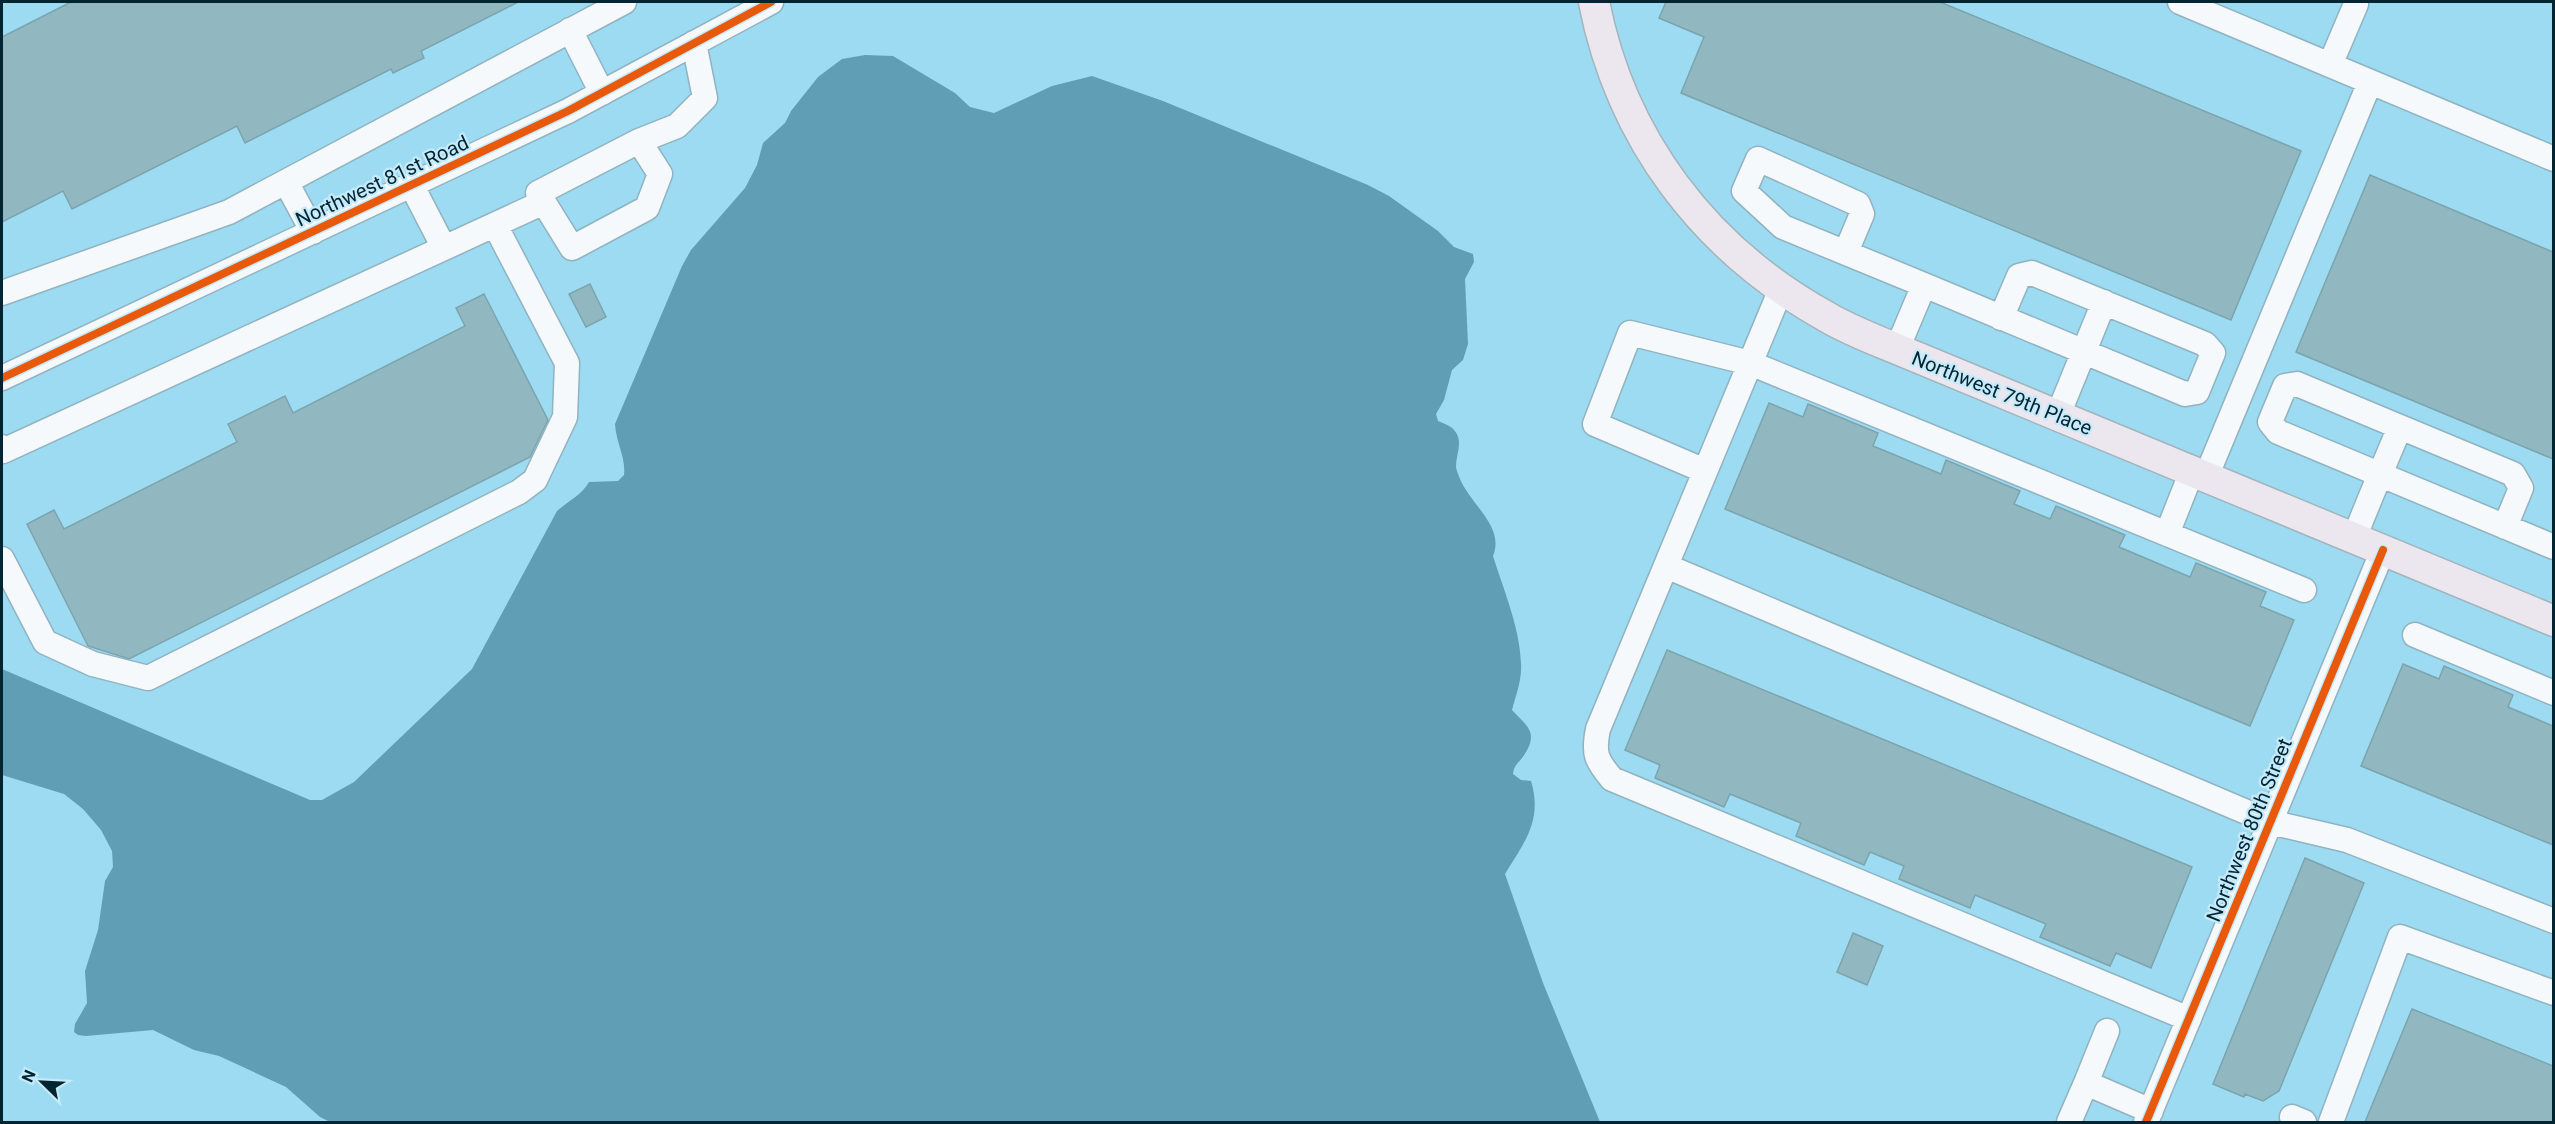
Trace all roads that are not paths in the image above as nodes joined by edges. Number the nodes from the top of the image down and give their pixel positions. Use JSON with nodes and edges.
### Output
{"nodes":[{"id":1,"x":624,"y":2,"type":"edge"},
{"id":2,"x":771,"y":2,"type":"edge"},
{"id":3,"x":1594,"y":2,"type":"edge"},
{"id":4,"x":2180,"y":2,"type":"edge"},
{"id":5,"x":2354,"y":2,"type":"edge"},
{"id":6,"x":570,"y":30,"type":"junction"},
{"id":7,"x":694,"y":43,"type":"junction"},
{"id":8,"x":2330,"y":65,"type":"junction"},
{"id":9,"x":2370,"y":82,"type":"junction"},
{"id":10,"x":602,"y":93,"type":"junction"},
{"id":11,"x":639,"y":141,"type":"junction"},
{"id":12,"x":2553,"y":159,"type":"edge"},
{"id":13,"x":286,"y":182,"type":"junction"},
{"id":14,"x":412,"y":186,"type":"junction"},
{"id":15,"x":544,"y":202,"type":"junction"},
{"id":16,"x":495,"y":225,"type":"junction"},
{"id":17,"x":313,"y":232,"type":"junction"},
{"id":18,"x":444,"y":249,"type":"junction"},
{"id":19,"x":1846,"y":252,"type":"junction"},
{"id":20,"x":1924,"y":285,"type":"junction"},
{"id":21,"x":1781,"y":289,"type":"junction"},
{"id":22,"x":2,"y":293,"type":"edge"},
{"id":23,"x":2104,"y":302,"type":"junction"},
{"id":24,"x":2001,"y":318,"type":"junction"},
{"id":25,"x":1897,"y":349,"type":"junction"},
{"id":26,"x":2084,"y":352,"type":"junction"},
{"id":27,"x":1750,"y":363,"type":"junction"},
{"id":28,"x":2,"y":378,"type":"edge"},
{"id":29,"x":2058,"y":415,"type":"junction"},
{"id":30,"x":2400,"y":427,"type":"junction"},
{"id":31,"x":2,"y":451,"type":"edge"},
{"id":32,"x":1706,"y":471,"type":"junction"},
{"id":33,"x":2199,"y":474,"type":"junction"},
{"id":34,"x":2380,"y":475,"type":"junction"},
{"id":35,"x":2505,"y":527,"type":"junction"},
{"id":36,"x":2166,"y":534,"type":"junction"},
{"id":37,"x":2354,"y":538,"type":"junction"},
{"id":38,"x":2553,"y":547,"type":"edge"},
{"id":39,"x":2383,"y":550,"type":"junction"},
{"id":40,"x":2,"y":559,"type":"edge"},
{"id":41,"x":1666,"y":566,"type":"junction"},
{"id":42,"x":2304,"y":590,"type":"dead end"},
{"id":43,"x":2553,"y":621,"type":"edge"},
{"id":44,"x":2415,"y":635,"type":"dead end"},
{"id":45,"x":2553,"y":693,"type":"edge"},
{"id":46,"x":2270,"y":822,"type":"junction"},
{"id":47,"x":2553,"y":921,"type":"edge"},
{"id":48,"x":2553,"y":993,"type":"edge"},
{"id":49,"x":2189,"y":1019,"type":"junction"},
{"id":50,"x":2107,"y":1031,"type":"dead end"},
{"id":51,"x":2086,"y":1083,"type":"junction"},
{"id":52,"x":2151,"y":1118,"type":"edge"},
{"id":53,"x":2069,"y":1122,"type":"edge"},
{"id":54,"x":2331,"y":1122,"type":"edge"}],
"edges":[{"from":1,"to":6,"type":"street"},
{"from":2,"to":7,"type":"street","name":"Northwest 81st Road"},
{"from":3,"to":21,"type":"main road","name":"Northwest 79th Place"},
{"from":4,"to":8,"type":"street"},
{"from":5,"to":8,"type":"street"},
{"from":6,"to":10,"type":"street"},
{"from":6,"to":13,"type":"street"},
{"from":7,"to":10,"type":"street","name":"Northwest 81st Road"},
{"from":7,"to":11,"type":"street"},
{"from":8,"to":9,"type":"street"},
{"from":9,"to":12,"type":"street"},
{"from":9,"to":33,"type":"street"},
{"from":10,"to":14,"type":"street","name":"Northwest 81st Road"},
{"from":11,"to":15,"type":"street"},
{"from":11,"to":15,"type":"street"},
{"from":13,"to":17,"type":"street"},
{"from":13,"to":22,"type":"street"},
{"from":14,"to":17,"type":"street","name":"Northwest 81st Road"},
{"from":14,"to":18,"type":"street"},
{"from":15,"to":16,"type":"street"},
{"from":16,"to":18,"type":"street"},
{"from":16,"to":40,"type":"street"},
{"from":17,"to":28,"type":"street","name":"Northwest 81st Road"},
{"from":18,"to":31,"type":"street"},
{"from":19,"to":19,"type":"street"},
{"from":19,"to":20,"type":"street"},
{"from":20,"to":24,"type":"street"},
{"from":20,"to":25,"type":"street"},
{"from":21,"to":25,"type":"main road","name":"Northwest 79th Place"},
{"from":21,"to":27,"type":"street"},
{"from":23,"to":24,"type":"street"},
{"from":23,"to":26,"type":"street"},
{"from":23,"to":26,"type":"street"},
{"from":24,"to":26,"type":"street"},
{"from":25,"to":29,"type":"main road","name":"Northwest 79th Place"},
{"from":26,"to":29,"type":"street"},
{"from":27,"to":32,"type":"street"},
{"from":27,"to":32,"type":"street"},
{"from":27,"to":36,"type":"street"},
{"from":29,"to":33,"type":"main road","name":"Northwest 79th Place"},
{"from":30,"to":34,"type":"street"},
{"from":30,"to":34,"type":"street"},
{"from":30,"to":35,"type":"street"},
{"from":32,"to":41,"type":"street"},
{"from":33,"to":36,"type":"street"},
{"from":33,"to":37,"type":"main road","name":"Northwest 79th Place"},
{"from":34,"to":35,"type":"street"},
{"from":34,"to":37,"type":"street"},
{"from":35,"to":38,"type":"street"},
{"from":36,"to":42,"type":"street"},
{"from":37,"to":39,"type":"main road","name":"Northwest 79th Place"},
{"from":39,"to":43,"type":"main road","name":"Northwest 79th Place"},
{"from":39,"to":46,"type":"street","name":"Northwest 80th Street"},
{"from":41,"to":46,"type":"street"},
{"from":41,"to":49,"type":"street"},
{"from":44,"to":45,"type":"street"},
{"from":46,"to":47,"type":"street"},
{"from":46,"to":49,"type":"street","name":"Northwest 80th Street"},
{"from":48,"to":54,"type":"street"},
{"from":49,"to":52,"type":"street","name":"Northwest 80th Street"},
{"from":50,"to":51,"type":"street"},
{"from":51,"to":52,"type":"street"},
{"from":51,"to":53,"type":"street"}]}
